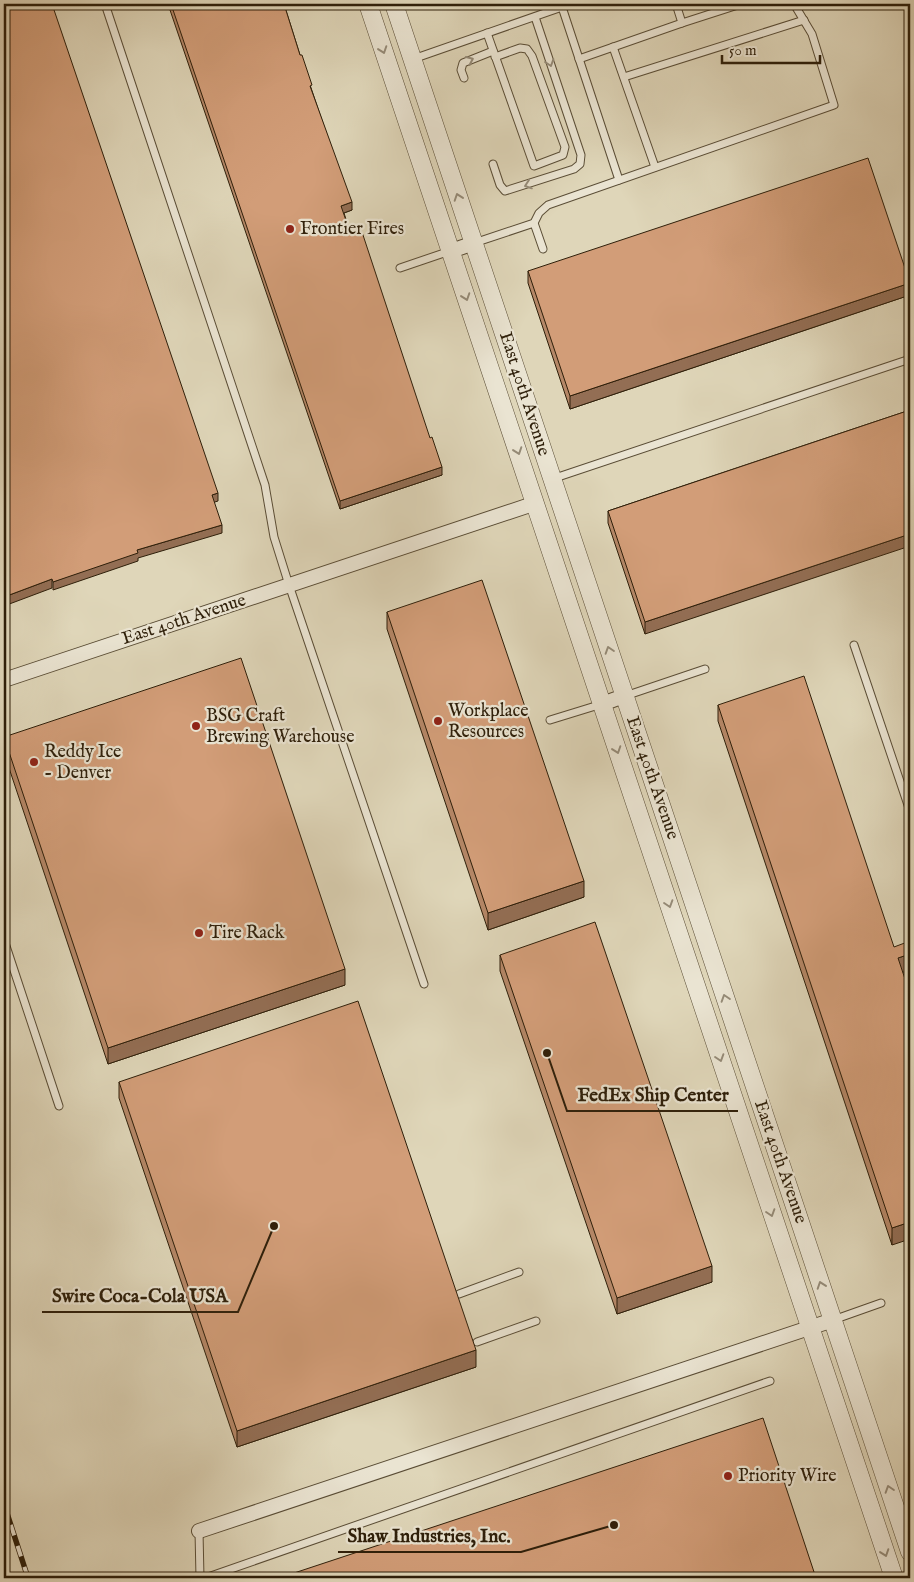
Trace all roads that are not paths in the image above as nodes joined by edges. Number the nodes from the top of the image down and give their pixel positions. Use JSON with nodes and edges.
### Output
{"nodes":[{"id":1,"x":105,"y":4,"type":"edge"},
{"id":2,"x":368,"y":4,"type":"edge"},
{"id":3,"x":394,"y":4,"type":"edge"},
{"id":4,"x":676,"y":4,"type":"edge"},
{"id":5,"x":741,"y":4,"type":"edge"},
{"id":6,"x":794,"y":4,"type":"edge"},
{"id":7,"x":562,"y":5,"type":"edge"},
{"id":8,"x":535,"y":17,"type":"junction"},
{"id":9,"x":804,"y":20,"type":"junction"},
{"id":10,"x":682,"y":23,"type":"junction"},
{"id":11,"x":487,"y":33,"type":"junction"},
{"id":12,"x":614,"y":47,"type":"junction"},
{"id":13,"x":494,"y":54,"type":"junction"},
{"id":14,"x":412,"y":59,"type":"junction"},
{"id":15,"x":580,"y":59,"type":"junction"},
{"id":16,"x":624,"y":77,"type":"junction"},
{"id":17,"x":464,"y":78,"type":"dead end"},
{"id":18,"x":493,"y":164,"type":"dead end"},
{"id":19,"x":655,"y":167,"type":"junction"},
{"id":20,"x":619,"y":180,"type":"junction"},
{"id":21,"x":534,"y":223,"type":"junction"},
{"id":22,"x":474,"y":243,"type":"junction"},
{"id":23,"x":543,"y":250,"type":"dead end"},
{"id":24,"x":450,"y":251,"type":"junction"},
{"id":25,"x":400,"y":268,"type":"dead end"},
{"id":26,"x":910,"y":360,"type":"edge"},
{"id":27,"x":552,"y":479,"type":"junction"},
{"id":28,"x":536,"y":504,"type":"junction"},
{"id":29,"x":582,"y":569,"type":"junction"},
{"id":30,"x":289,"y":585,"type":"junction"},
{"id":31,"x":854,"y":645,"type":"dead end"},
{"id":32,"x":705,"y":669,"type":"dead end"},
{"id":33,"x":4,"y":680,"type":"edge"},
{"id":34,"x":624,"y":696,"type":"junction"},
{"id":35,"x":602,"y":704,"type":"junction"},
{"id":36,"x":550,"y":720,"type":"dead end"},
{"id":37,"x":910,"y":811,"type":"edge"},
{"id":38,"x":4,"y":940,"type":"edge"},
{"id":39,"x":424,"y":984,"type":"dead end"},
{"id":40,"x":59,"y":1106,"type":"dead end"},
{"id":41,"x":519,"y":1272,"type":"dead end"},
{"id":42,"x":459,"y":1294,"type":"edge"},
{"id":43,"x":881,"y":1304,"type":"dead end"},
{"id":44,"x":833,"y":1320,"type":"junction"},
{"id":45,"x":536,"y":1321,"type":"dead end"},
{"id":46,"x":809,"y":1328,"type":"junction"},
{"id":47,"x":477,"y":1342,"type":"dead end"},
{"id":48,"x":770,"y":1381,"type":"dead end"},
{"id":49,"x":199,"y":1530,"type":"joint"},
{"id":50,"x":910,"y":1552,"type":"edge"},
{"id":51,"x":200,"y":1578,"type":"edge"},
{"id":52,"x":205,"y":1578,"type":"edge"},
{"id":53,"x":894,"y":1578,"type":"edge"}],
"edges":[{"from":1,"to":30,"type":"lane"},
{"from":2,"to":24,"type":"street","name":"East 40th Avenue","one_way":true},
{"from":3,"to":14,"type":"street","name":"East 40th Avenue"},
{"from":4,"to":10,"type":"lane"},
{"from":5,"to":10,"type":"lane"},
{"from":6,"to":9,"type":"lane"},
{"from":7,"to":8,"type":"lane"},
{"from":7,"to":15,"type":"lane"},
{"from":8,"to":11,"type":"lane"},
{"from":8,"to":18,"type":"lane","one_way":true},
{"from":9,"to":16,"type":"lane"},
{"from":9,"to":19,"type":"lane"},
{"from":10,"to":12,"type":"lane"},
{"from":11,"to":13,"type":"lane"},
{"from":11,"to":14,"type":"lane"},
{"from":12,"to":15,"type":"lane"},
{"from":12,"to":16,"type":"lane"},
{"from":13,"to":13,"type":"lane"},
{"from":17,"to":13,"type":"lane","one_way":true},
{"from":22,"to":14,"type":"street","name":"East 40th Avenue","one_way":true},
{"from":15,"to":20,"type":"lane"},
{"from":16,"to":19,"type":"lane"},
{"from":19,"to":20,"type":"lane"},
{"from":20,"to":21,"type":"lane"},
{"from":21,"to":22,"type":"lane"},
{"from":21,"to":23,"type":"lane"},
{"from":22,"to":24,"type":"street"},
{"from":22,"to":27,"type":"street","name":"East 40th Avenue"},
{"from":24,"to":25,"type":"lane"},
{"from":24,"to":28,"type":"street","name":"East 40th Avenue","one_way":true},
{"from":26,"to":27,"type":"lane"},
{"from":27,"to":29,"type":"street","name":"East 40th Avenue"},
{"from":28,"to":29,"type":"street"},
{"from":28,"to":30,"type":"street","name":"East 40th Avenue"},
{"from":28,"to":35,"type":"street","name":"East 40th Avenue"},
{"from":34,"to":29,"type":"street","name":"East 40th Avenue","one_way":true},
{"from":30,"to":33,"type":"street","name":"East 40th Avenue"},
{"from":30,"to":39,"type":"lane"},
{"from":31,"to":37,"type":"lane"},
{"from":32,"to":34,"type":"lane"},
{"from":34,"to":35,"type":"street"},
{"from":44,"to":34,"type":"street","name":"East 40th Avenue","one_way":true},
{"from":35,"to":36,"type":"lane"},
{"from":35,"to":46,"type":"street","name":"East 40th Avenue","one_way":true},
{"from":38,"to":40,"type":"lane"},
{"from":41,"to":42,"type":"lane"},
{"from":43,"to":44,"type":"lane"},
{"from":44,"to":46,"type":"street"},
{"from":50,"to":44,"type":"street","name":"East 40th Avenue","one_way":true},
{"from":45,"to":47,"type":"lane"},
{"from":46,"to":49,"type":"street"},
{"from":46,"to":53,"type":"street","name":"East 40th Avenue","one_way":true},
{"from":48,"to":52,"type":"lane"},
{"from":49,"to":51,"type":"lane"}]}
